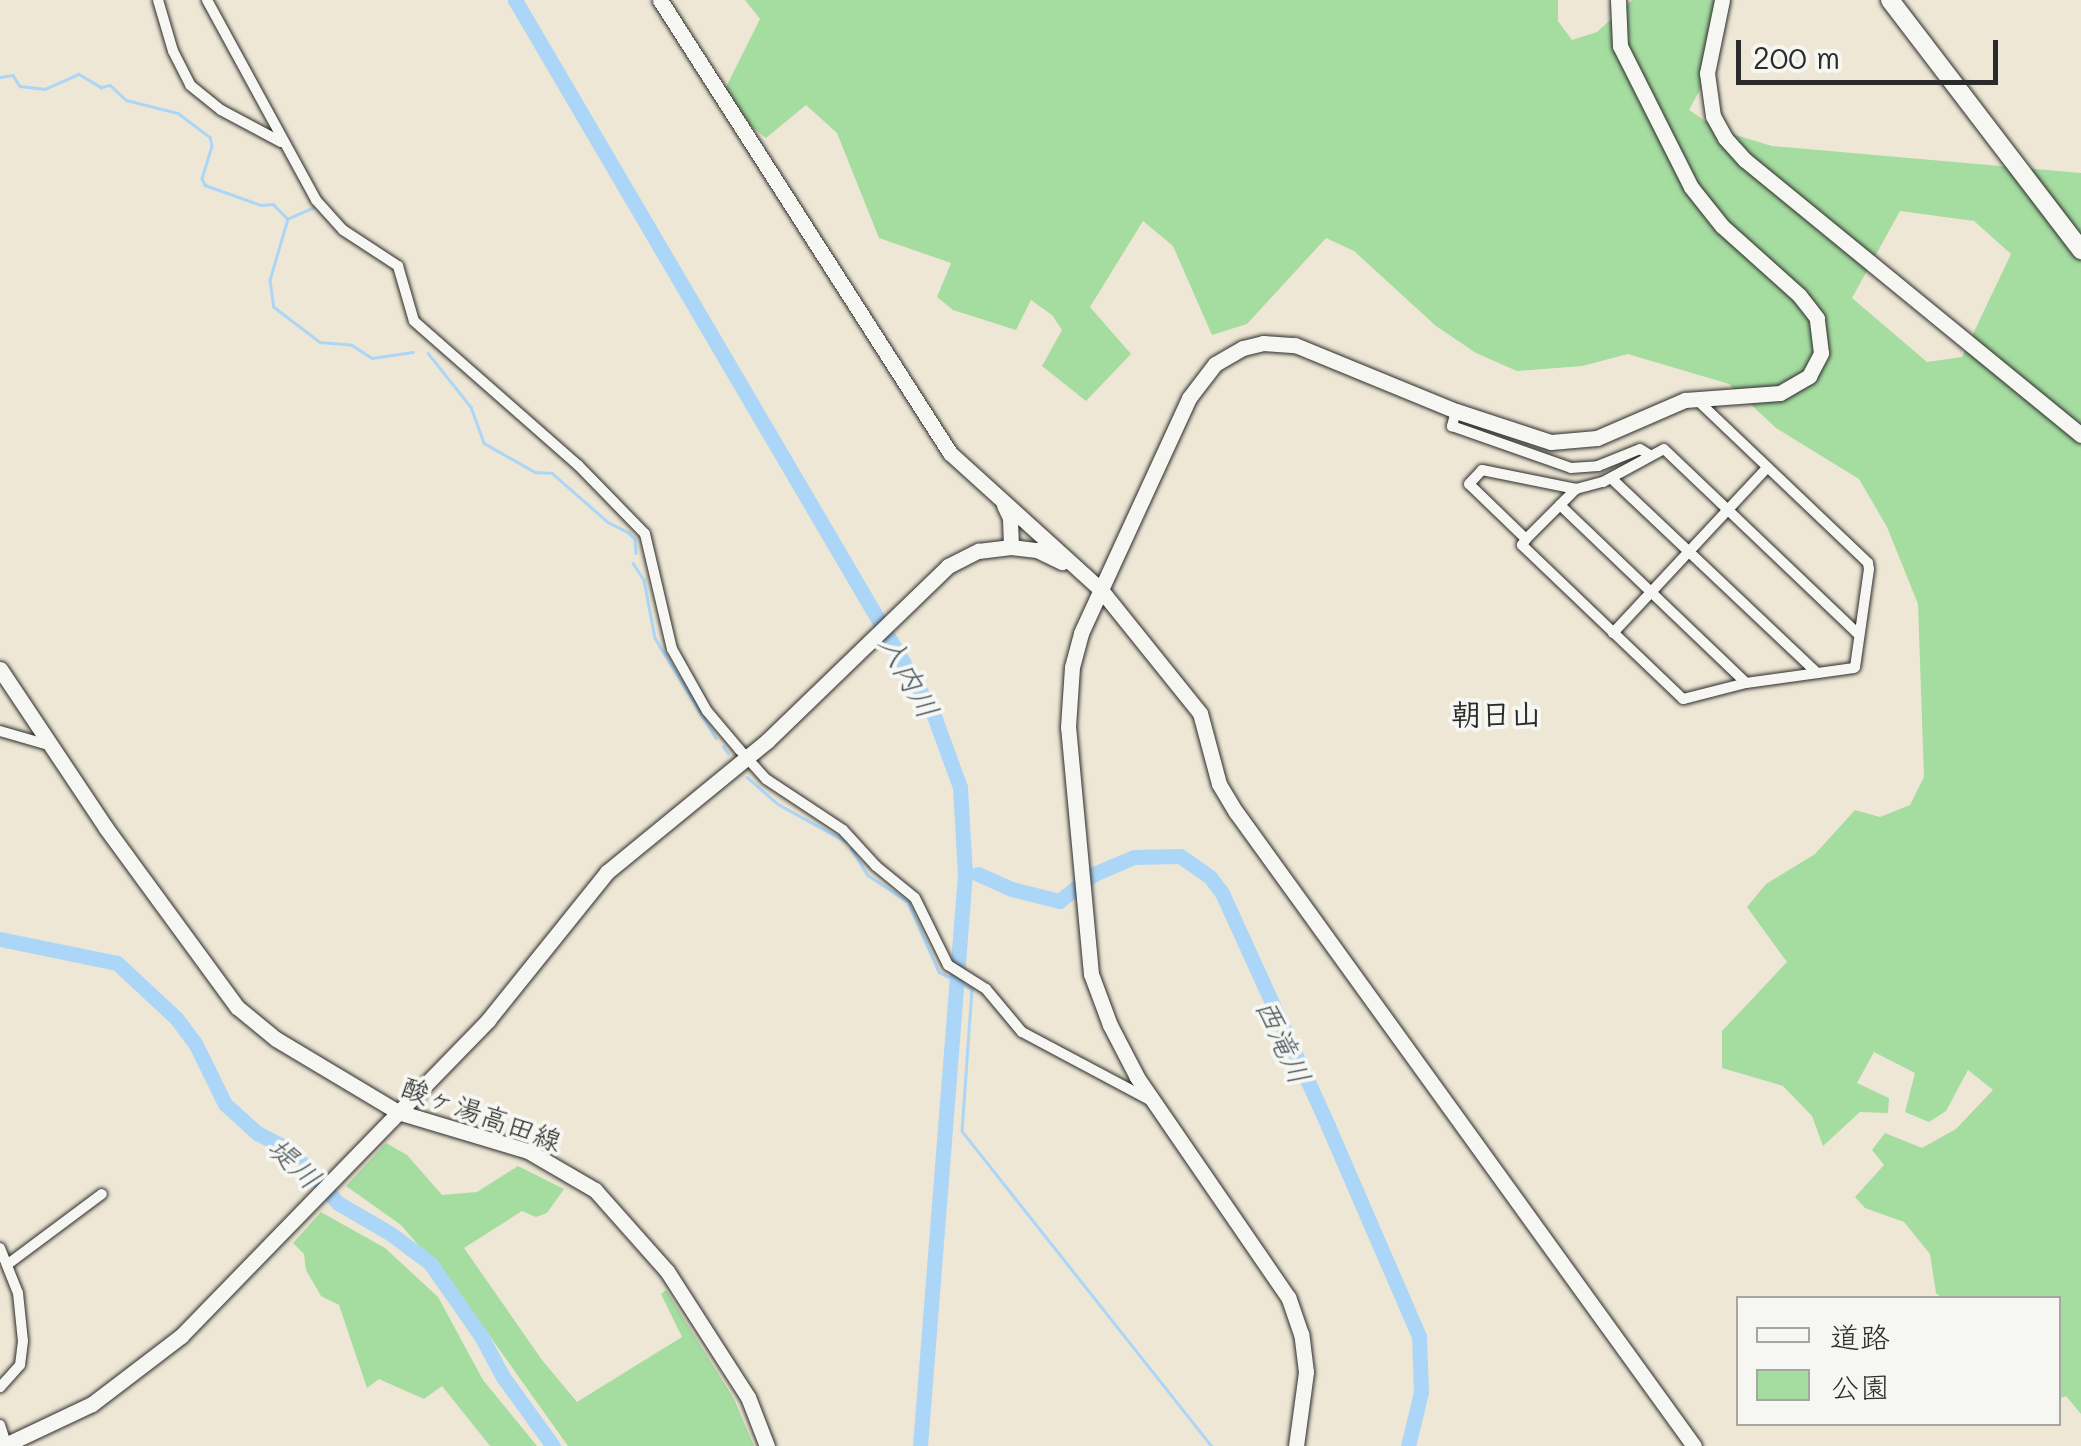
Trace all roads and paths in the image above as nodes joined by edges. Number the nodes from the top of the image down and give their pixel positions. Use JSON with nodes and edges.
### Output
{"nodes":[{"id":1,"x":158,"y":0,"type":"edge"},
{"id":2,"x":207,"y":0,"type":"edge"},
{"id":3,"x":660,"y":0,"type":"edge"},
{"id":4,"x":1618,"y":0,"type":"edge"},
{"id":5,"x":1722,"y":0,"type":"edge"},
{"id":6,"x":1890,"y":0,"type":"edge"},
{"id":7,"x":282,"y":142,"type":"junction"},
{"id":8,"x":2081,"y":250,"type":"edge"},
{"id":9,"x":1694,"y":398,"type":"junction"},
{"id":10,"x":1456,"y":412,"type":"junction"},
{"id":11,"x":2081,"y":436,"type":"edge"},
{"id":12,"x":1650,"y":455,"type":"junction"},
{"id":13,"x":1767,"y":468,"type":"junction"},
{"id":14,"x":1612,"y":478,"type":"junction"},
{"id":15,"x":1576,"y":489,"type":"junction"},
{"id":16,"x":1002,"y":501,"type":"junction"},
{"id":17,"x":1560,"y":505,"type":"junction"},
{"id":18,"x":1728,"y":510,"type":"junction"},
{"id":19,"x":1526,"y":539,"type":"junction"},
{"id":20,"x":1010,"y":546,"type":"junction"},
{"id":21,"x":1688,"y":552,"type":"junction"},
{"id":22,"x":1079,"y":570,"type":"junction"},
{"id":23,"x":1101,"y":590,"type":"junction"},
{"id":24,"x":1651,"y":591,"type":"junction"},
{"id":25,"x":1613,"y":632,"type":"junction"},
{"id":26,"x":1860,"y":634,"type":"junction"},
{"id":27,"x":0,"y":669,"type":"edge"},
{"id":28,"x":1816,"y":673,"type":"junction"},
{"id":29,"x":1746,"y":683,"type":"junction"},
{"id":30,"x":0,"y":732,"type":"edge"},
{"id":31,"x":52,"y":746,"type":"junction"},
{"id":32,"x":746,"y":758,"type":"junction"},
{"id":33,"x":1153,"y":1102,"type":"junction"},
{"id":34,"x":398,"y":1112,"type":"junction"},
{"id":35,"x":102,"y":1194,"type":"dead end"},
{"id":36,"x":0,"y":1248,"type":"edge"},
{"id":37,"x":8,"y":1264,"type":"junction"},
{"id":38,"x":0,"y":1387,"type":"edge"},
{"id":39,"x":0,"y":1425,"type":"edge"},
{"id":40,"x":6,"y":1445,"type":"edge"},
{"id":41,"x":767,"y":1446,"type":"edge"},
{"id":42,"x":1296,"y":1446,"type":"edge"},
{"id":43,"x":1694,"y":1446,"type":"edge"}],
"edges":[{"from":1,"to":7,"type":"street"},
{"from":2,"to":7,"type":"street"},
{"from":3,"to":16,"type":"street"},
{"from":4,"to":9,"type":"street"},
{"from":5,"to":11,"type":"street"},
{"from":6,"to":8,"type":"main road"},
{"from":7,"to":32,"type":"street"},
{"from":9,"to":10,"type":"street"},
{"from":9,"to":13,"type":"street"},
{"from":10,"to":12,"type":"street"},
{"from":10,"to":23,"type":"street"},
{"from":12,"to":14,"type":"street"},
{"from":12,"to":18,"type":"street"},
{"from":13,"to":18,"type":"street"},
{"from":13,"to":26,"type":"street"},
{"from":14,"to":15,"type":"street"},
{"from":14,"to":21,"type":"street"},
{"from":15,"to":17,"type":"street"},
{"from":15,"to":19,"type":"street"},
{"from":16,"to":20,"type":"street"},
{"from":16,"to":22,"type":"street"},
{"from":17,"to":19,"type":"street"},
{"from":17,"to":24,"type":"street"},
{"from":18,"to":21,"type":"street"},
{"from":18,"to":26,"type":"street"},
{"from":19,"to":25,"type":"street"},
{"from":20,"to":22,"type":"street"},
{"from":20,"to":32,"type":"street"},
{"from":21,"to":24,"type":"street"},
{"from":21,"to":28,"type":"street"},
{"from":22,"to":23,"type":"street"},
{"from":23,"to":33,"type":"street"},
{"from":23,"to":43,"type":"street"},
{"from":24,"to":25,"type":"street"},
{"from":24,"to":29,"type":"street"},
{"from":25,"to":29,"type":"street"},
{"from":26,"to":28,"type":"street"},
{"from":27,"to":31,"type":"street","name":"酸ヶ湯高田線"},
{"from":28,"to":29,"type":"street"},
{"from":30,"to":31,"type":"street"},
{"from":31,"to":34,"type":"street","name":"酸ヶ湯高田線"},
{"from":32,"to":33,"type":"street"},
{"from":32,"to":34,"type":"street"},
{"from":33,"to":42,"type":"street"},
{"from":34,"to":40,"type":"street"},
{"from":34,"to":41,"type":"street","name":"酸ヶ湯高田線"},
{"from":35,"to":37,"type":"street"},
{"from":36,"to":37,"type":"street"},
{"from":37,"to":38,"type":"street"},
{"from":39,"to":40,"type":"street"}]}
